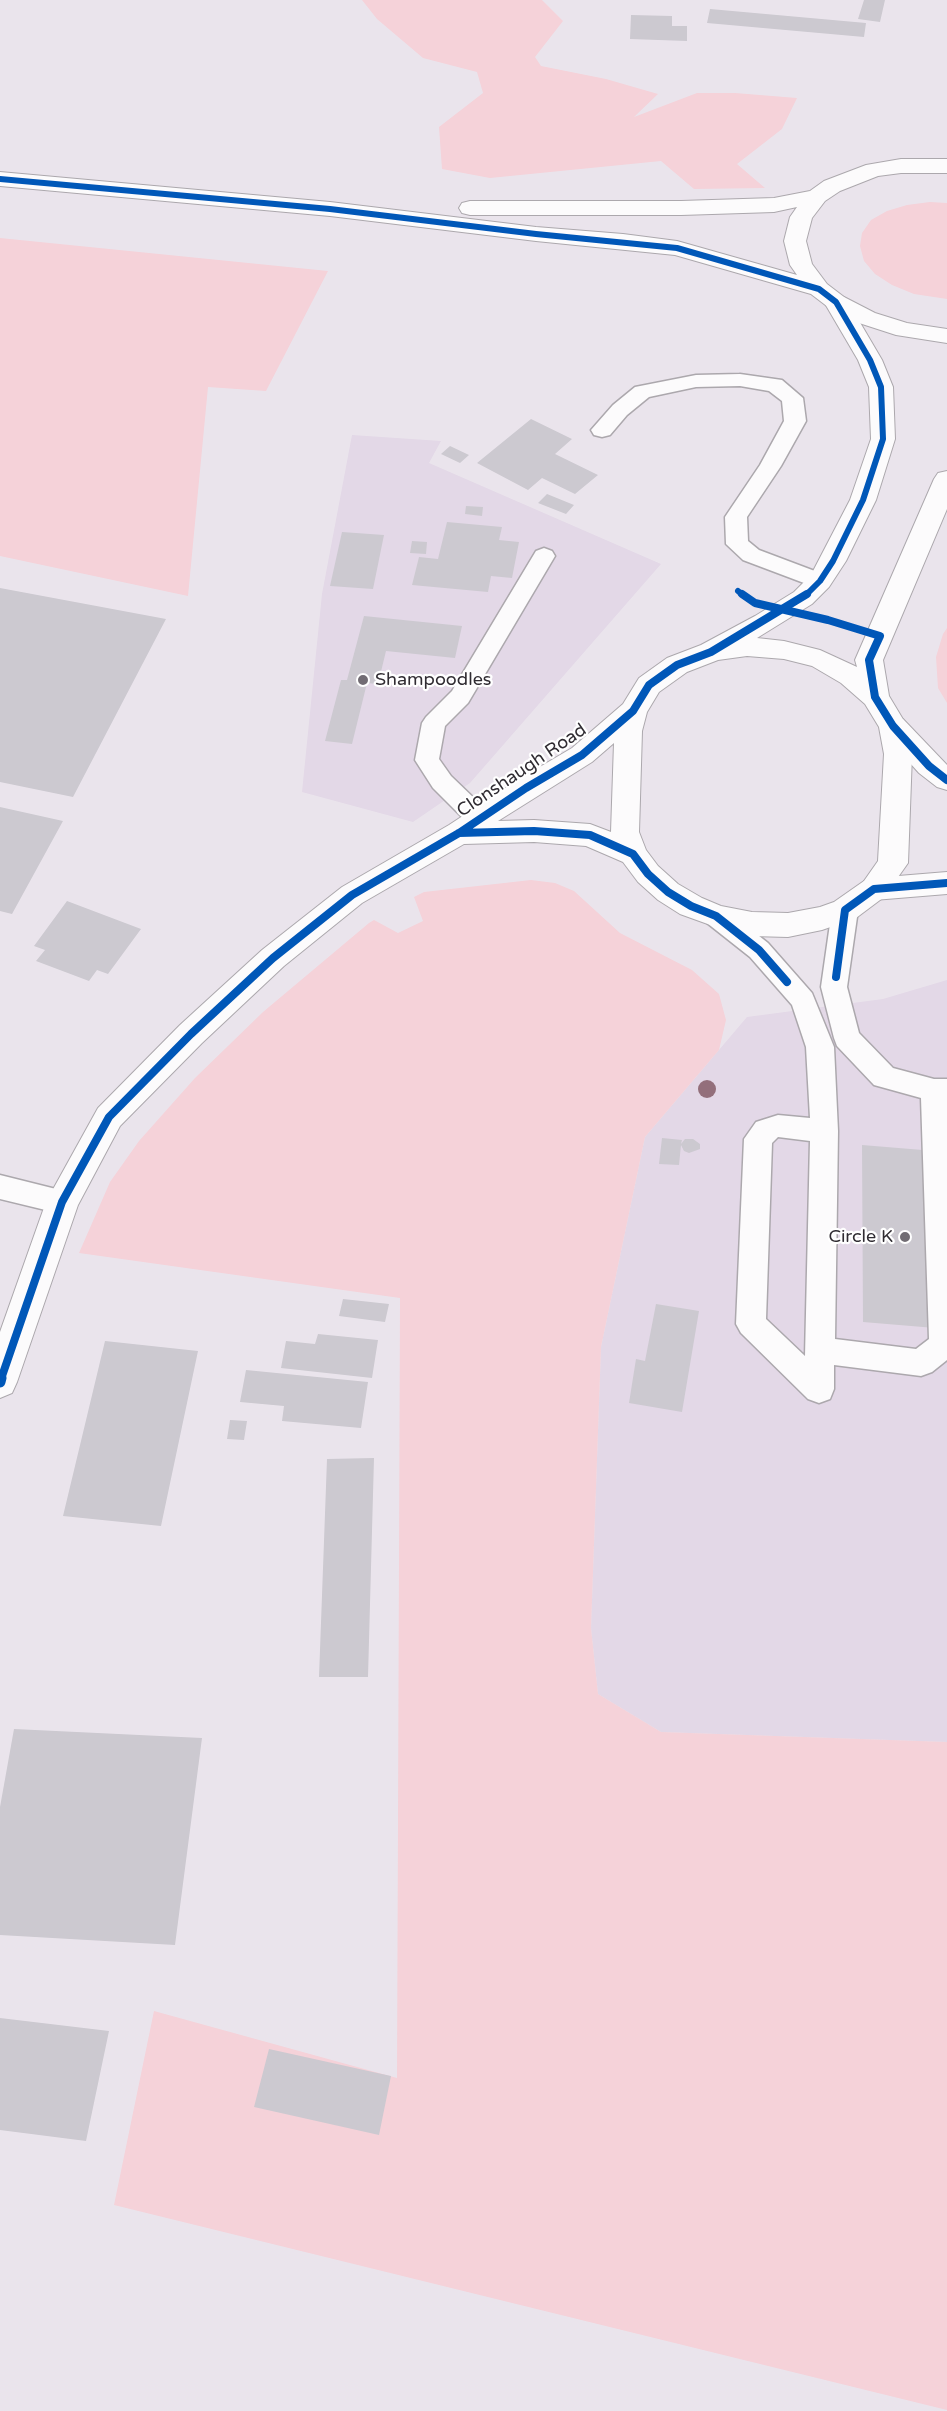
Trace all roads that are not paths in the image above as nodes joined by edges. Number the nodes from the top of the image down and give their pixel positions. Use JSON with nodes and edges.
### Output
{"nodes":[{"id":1,"x":947,"y":166,"type":"edge"},
{"id":2,"x":0,"y":179,"type":"edge"},
{"id":3,"x":817,"y":196,"type":"junction"},
{"id":4,"x":330,"y":209,"type":"junction"},
{"id":5,"x":828,"y":295,"type":"junction"},
{"id":6,"x":947,"y":336,"type":"edge"},
{"id":7,"x":602,"y":430,"type":"dead end"},
{"id":8,"x":947,"y":479,"type":"edge"},
{"id":9,"x":543,"y":556,"type":"dead end"},
{"id":10,"x":820,"y":581,"type":"junction"},
{"id":11,"x":711,"y":652,"type":"junction"},
{"id":12,"x":875,"y":697,"type":"junction"},
{"id":13,"x":633,"y":711,"type":"junction"},
{"id":14,"x":893,"y":726,"type":"junction"},
{"id":15,"x":947,"y":780,"type":"edge"},
{"id":16,"x":477,"y":828,"type":"junction"},
{"id":17,"x":633,"y":854,"type":"junction"},
{"id":18,"x":947,"y":883,"type":"edge"},
{"id":19,"x":874,"y":889,"type":"junction"},
{"id":20,"x":845,"y":909,"type":"junction"},
{"id":21,"x":716,"y":916,"type":"junction"},
{"id":22,"x":940,"y":1090,"type":"edge"},
{"id":23,"x":824,"y":1131,"type":"junction"},
{"id":24,"x":0,"y":1187,"type":"edge"},
{"id":25,"x":62,"y":1202,"type":"junction"},
{"id":26,"x":820,"y":1350,"type":"junction"},
{"id":27,"x":0,"y":1382,"type":"edge"}],
"edges":[{"from":1,"to":3,"type":"street"},
{"from":2,"to":4,"type":"street"},
{"from":3,"to":4,"type":"street"},
{"from":3,"to":5,"type":"street","name":"Clonshaugh Road"},
{"from":4,"to":5,"type":"street"},
{"from":5,"to":6,"type":"street"},
{"from":5,"to":10,"type":"street","name":"Clonshaugh Road"},
{"from":7,"to":10,"type":"lane"},
{"from":8,"to":12,"type":"street","name":"Clonshaugh Road"},
{"from":9,"to":16,"type":"lane"},
{"from":10,"to":11,"type":"street","name":"Clonshaugh Road"},
{"from":11,"to":12,"type":"street","name":"Clonshaugh Road"},
{"from":11,"to":13,"type":"street","name":"Clonshaugh Road"},
{"from":12,"to":14,"type":"street","name":"Clonshaugh Road"},
{"from":13,"to":16,"type":"street","name":"Clonshaugh Road"},
{"from":13,"to":17,"type":"street","name":"Clonshaugh Road"},
{"from":14,"to":15,"type":"street"},
{"from":14,"to":19,"type":"street","name":"Clonshaugh Road"},
{"from":16,"to":17,"type":"street","name":"Clonshaugh Road"},
{"from":16,"to":25,"type":"street","name":"Clonshaugh Road"},
{"from":17,"to":21,"type":"street","name":"Clonshaugh Road"},
{"from":18,"to":19,"type":"street"},
{"from":19,"to":20,"type":"street","name":"Clonshaugh Road"},
{"from":20,"to":21,"type":"street","name":"Clonshaugh Road"},
{"from":20,"to":22,"type":"lane"},
{"from":21,"to":23,"type":"lane"},
{"from":22,"to":26,"type":"lane"},
{"from":23,"to":26,"type":"lane"},
{"from":23,"to":26,"type":"lane"},
{"from":24,"to":25,"type":"lane"},
{"from":25,"to":27,"type":"street","name":"Clonshaugh Road"}]}
